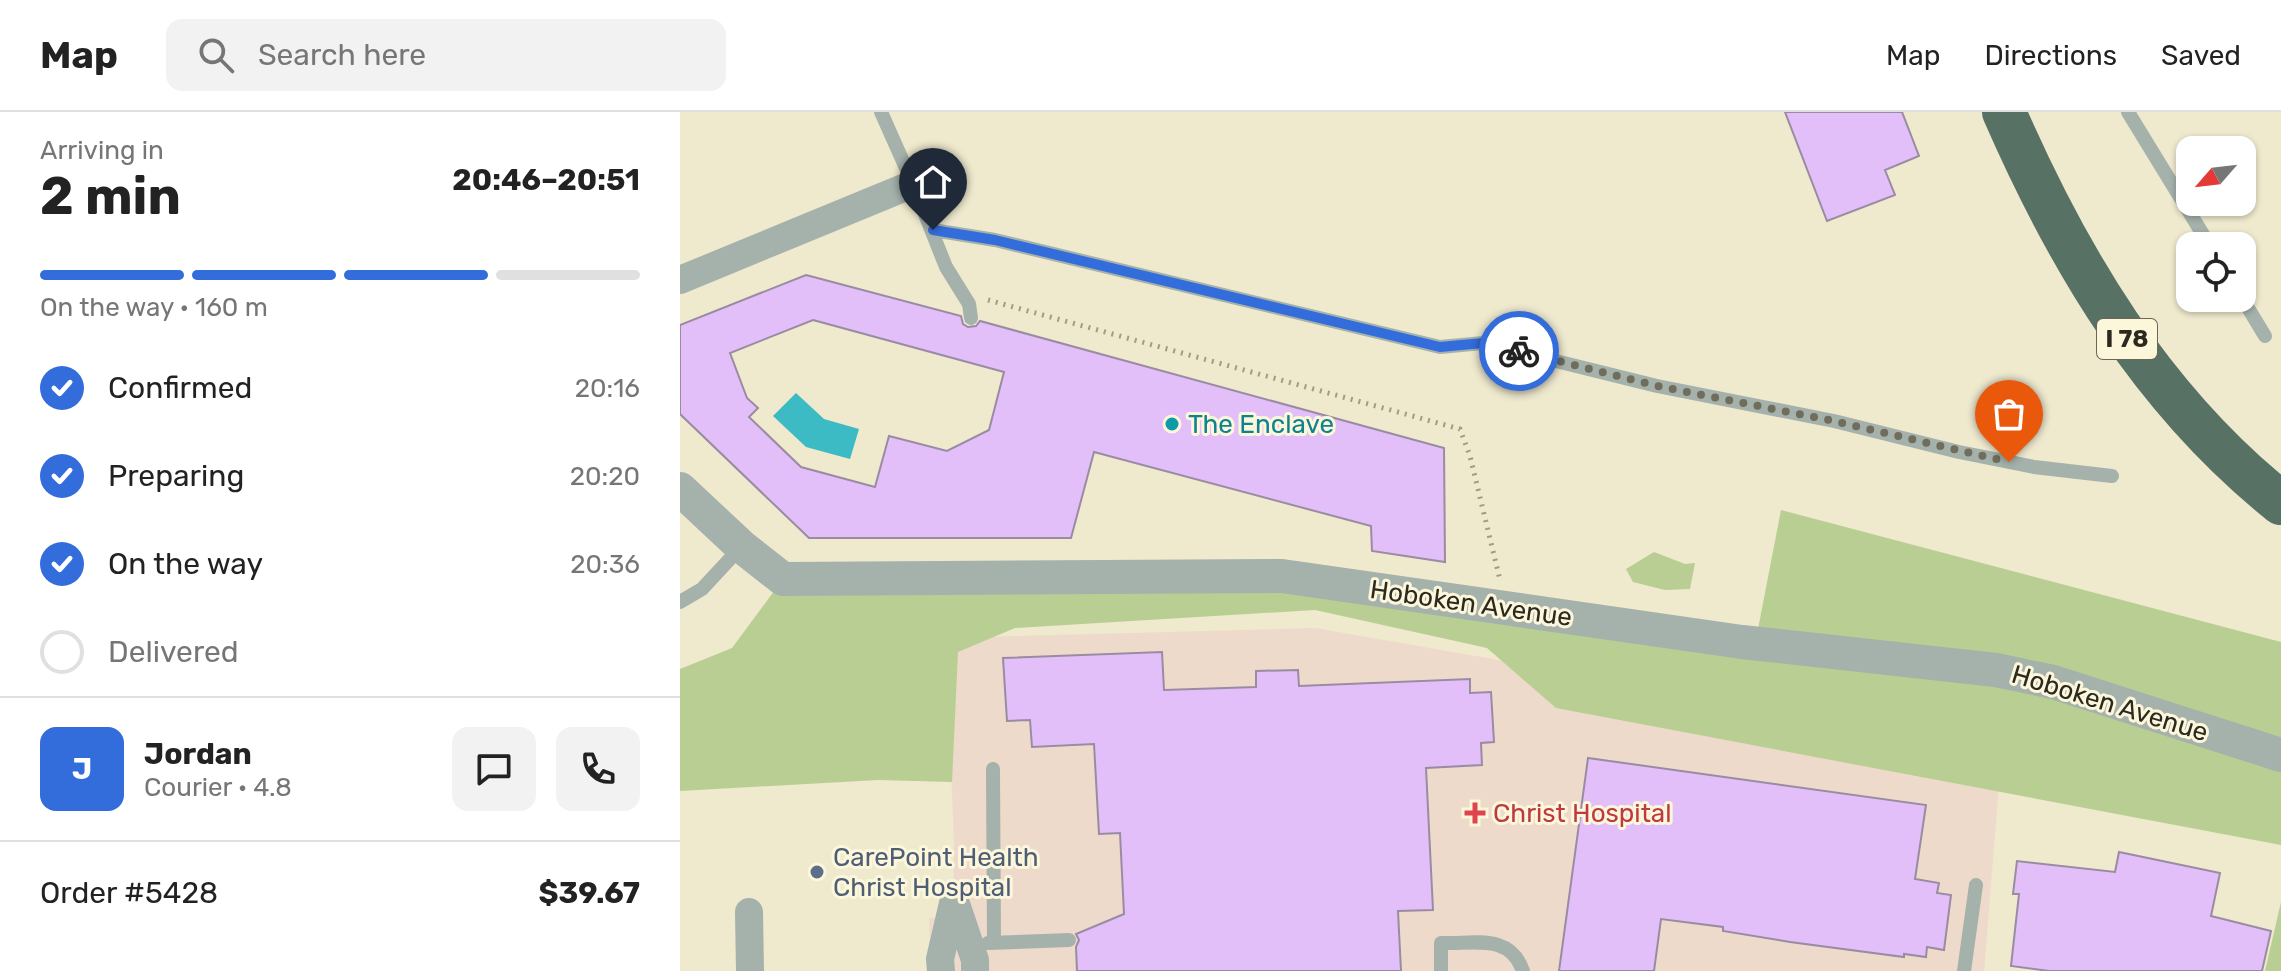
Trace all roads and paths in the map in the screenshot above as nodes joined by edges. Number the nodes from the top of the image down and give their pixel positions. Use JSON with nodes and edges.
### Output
{"nodes":[{"id":1,"x":881,"y":112,"type":"edge"},
{"id":2,"x":2004,"y":112,"type":"edge"},
{"id":3,"x":2128,"y":112,"type":"edge"},
{"id":4,"x":913,"y":184,"type":"junction"},
{"id":5,"x":933,"y":230,"type":"junction"},
{"id":6,"x":2201,"y":232,"type":"edge"},
{"id":7,"x":680,"y":280,"type":"edge"},
{"id":8,"x":960,"y":292,"type":"junction"},
{"id":9,"x":2250,"y":312,"type":"edge"},
{"id":10,"x":971,"y":318,"type":"dead end"},
{"id":11,"x":2265,"y":336,"type":"dead end"},
{"id":12,"x":2112,"y":476,"type":"dead end"},
{"id":13,"x":680,"y":489,"type":"edge"},
{"id":14,"x":2281,"y":503,"type":"edge"},
{"id":15,"x":741,"y":546,"type":"junction"},
{"id":16,"x":1501,"y":584,"type":"dead end"},
{"id":17,"x":680,"y":602,"type":"edge"},
{"id":18,"x":2281,"y":755,"type":"edge"},
{"id":19,"x":993,"y":769,"type":"dead end"},
{"id":20,"x":1976,"y":885,"type":"dead end"},
{"id":21,"x":749,"y":912,"type":"dead end"},
{"id":22,"x":1069,"y":940,"type":"dead end"},
{"id":23,"x":965,"y":955,"type":"edge"},
{"id":24,"x":750,"y":971,"type":"edge"},
{"id":25,"x":1441,"y":971,"type":"edge"},
{"id":26,"x":1523,"y":971,"type":"edge"},
{"id":27,"x":1964,"y":971,"type":"edge"}],
"edges":[{"from":1,"to":4,"type":"lane"},
{"from":2,"to":14,"type":"highway","number":"I 78"},
{"from":3,"to":6,"type":"lane"},
{"from":4,"to":5,"type":"lane"},
{"from":4,"to":7,"type":"street"},
{"from":5,"to":8,"type":"lane"},
{"from":5,"to":12,"type":"lane"},
{"from":8,"to":10,"type":"lane"},
{"from":8,"to":16,"type":"path"},
{"from":9,"to":11,"type":"lane"},
{"from":13,"to":15,"type":"street","name":"Hoboken Avenue"},
{"from":15,"to":17,"type":"lane"},
{"from":15,"to":18,"type":"street","name":"Hoboken Avenue"},
{"from":19,"to":23,"type":"lane"},
{"from":20,"to":27,"type":"lane"},
{"from":21,"to":24,"type":"street"},
{"from":22,"to":23,"type":"lane"},
{"from":25,"to":26,"type":"lane"}]}
